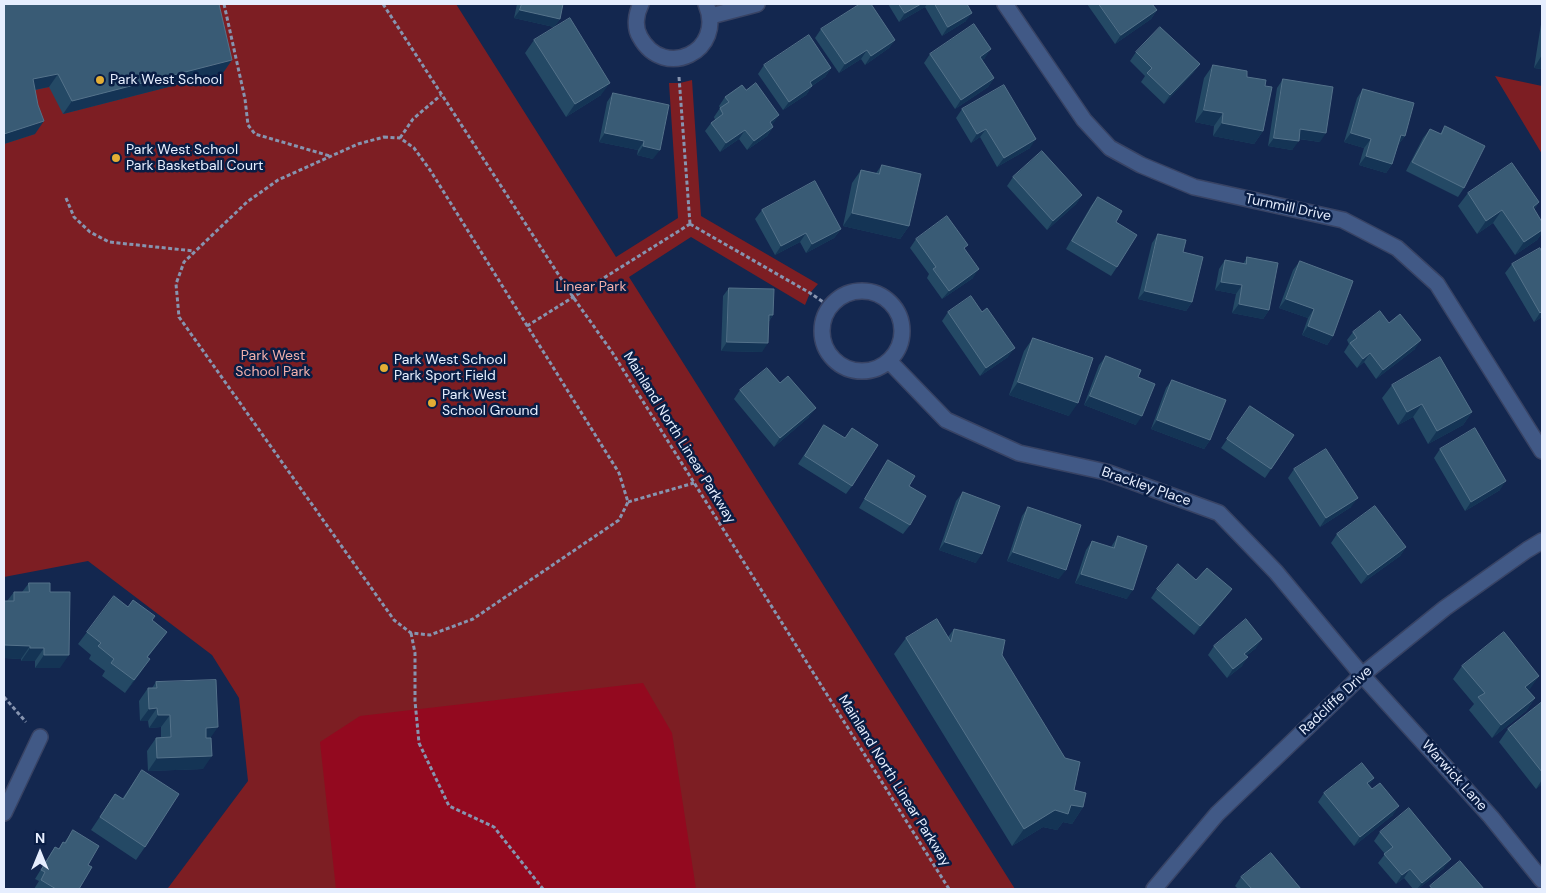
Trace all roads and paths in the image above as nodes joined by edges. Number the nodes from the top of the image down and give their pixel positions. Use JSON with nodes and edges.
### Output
{"nodes":[{"id":1,"x":224,"y":4,"type":"edge"},
{"id":2,"x":383,"y":4,"type":"edge"},
{"id":3,"x":641,"y":4,"type":"edge"},
{"id":4,"x":757,"y":4,"type":"edge"},
{"id":5,"x":1005,"y":4,"type":"edge"},
{"id":6,"x":709,"y":10,"type":"edge"},
{"id":7,"x":677,"y":59,"type":"junction"},
{"id":8,"x":441,"y":95,"type":"junction"},
{"id":9,"x":400,"y":138,"type":"junction"},
{"id":10,"x":330,"y":156,"type":"junction"},
{"id":11,"x":66,"y":198,"type":"dead end"},
{"id":12,"x":690,"y":224,"type":"junction"},
{"id":13,"x":194,"y":252,"type":"junction"},
{"id":14,"x":573,"y":297,"type":"junction"},
{"id":15,"x":829,"y":306,"type":"junction"},
{"id":16,"x":527,"y":326,"type":"junction"},
{"id":17,"x":889,"y":361,"type":"junction"},
{"id":18,"x":1542,"y":451,"type":"edge"},
{"id":19,"x":694,"y":483,"type":"junction"},
{"id":20,"x":628,"y":502,"type":"junction"},
{"id":21,"x":1542,"y":541,"type":"edge"},
{"id":22,"x":412,"y":633,"type":"junction"},
{"id":23,"x":1362,"y":675,"type":"junction"},
{"id":24,"x":4,"y":697,"type":"edge"},
{"id":25,"x":40,"y":737,"type":"joint"},
{"id":26,"x":4,"y":813,"type":"edge"},
{"id":27,"x":1542,"y":880,"type":"edge"},
{"id":28,"x":543,"y":889,"type":"edge"},
{"id":29,"x":949,"y":889,"type":"edge"},
{"id":30,"x":1154,"y":889,"type":"edge"}],
"edges":[{"from":1,"to":10,"type":"path"},
{"from":2,"to":8,"type":"path","name":"Mainland North Linear Parkway"},
{"from":3,"to":7,"type":"street"},
{"from":4,"to":6,"type":"street"},
{"from":5,"to":18,"type":"street","name":"Turnmill Drive"},
{"from":6,"to":7,"type":"street"},
{"from":7,"to":12,"type":"path"},
{"from":8,"to":9,"type":"path"},
{"from":8,"to":14,"type":"path","name":"Mainland North Linear Parkway"},
{"from":9,"to":10,"type":"path"},
{"from":9,"to":16,"type":"path"},
{"from":10,"to":13,"type":"path"},
{"from":11,"to":13,"type":"path"},
{"from":12,"to":14,"type":"path"},
{"from":12,"to":15,"type":"path"},
{"from":13,"to":22,"type":"path"},
{"from":14,"to":16,"type":"path"},
{"from":14,"to":19,"type":"path","name":"Mainland North Linear Parkway"},
{"from":15,"to":17,"type":"street"},
{"from":15,"to":17,"type":"street"},
{"from":16,"to":20,"type":"path"},
{"from":17,"to":23,"type":"street","name":"Brackley Place"},
{"from":19,"to":20,"type":"path"},
{"from":19,"to":29,"type":"path","name":"Mainland North Linear Parkway"},
{"from":20,"to":22,"type":"path"},
{"from":21,"to":23,"type":"street","name":"Radcliffe Drive"},
{"from":22,"to":28,"type":"path"},
{"from":23,"to":27,"type":"street","name":"Warwick Lane"},
{"from":23,"to":30,"type":"street","name":"Radcliffe Drive"},
{"from":24,"to":25,"type":"path"},
{"from":25,"to":26,"type":"street"}]}
